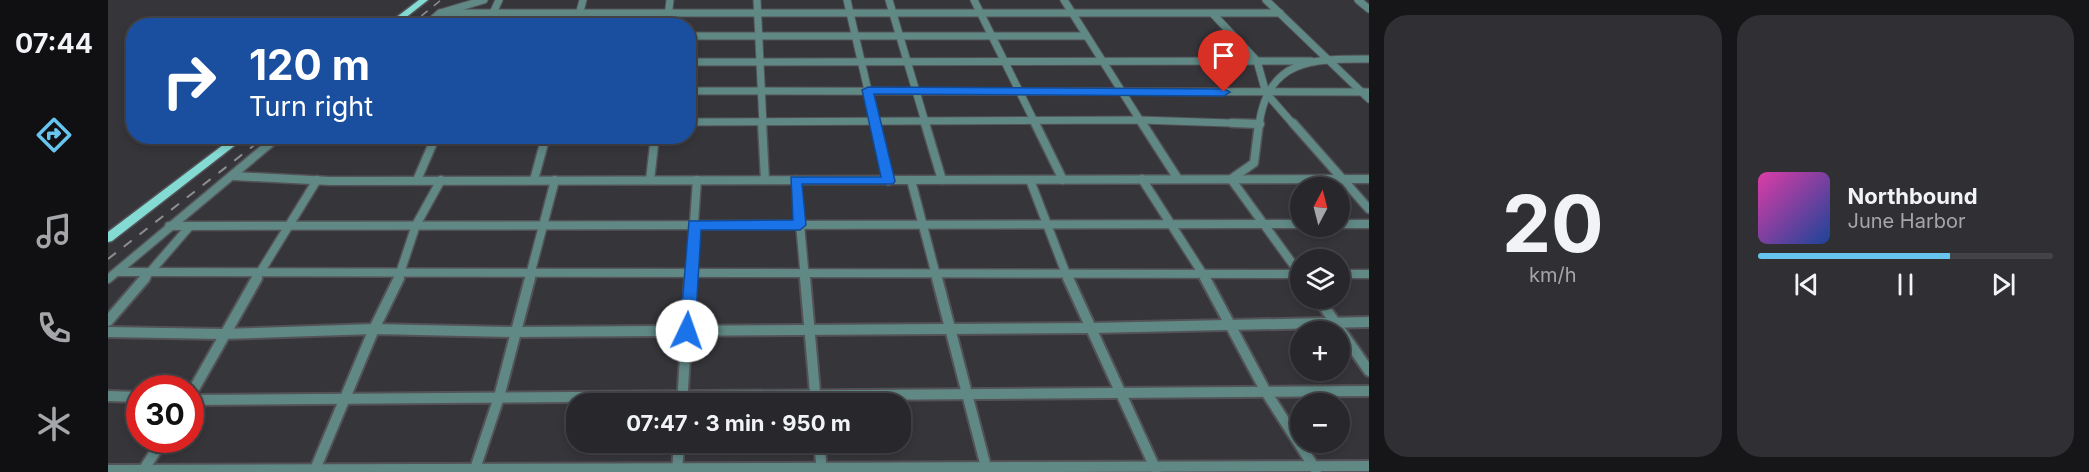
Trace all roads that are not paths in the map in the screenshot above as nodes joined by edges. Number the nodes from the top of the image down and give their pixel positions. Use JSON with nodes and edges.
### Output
{"nodes":[{"id":1,"x":424,"y":0,"type":"edge"},
{"id":2,"x":484,"y":0,"type":"edge"},
{"id":3,"x":499,"y":0,"type":"edge"},
{"id":4,"x":583,"y":0,"type":"edge"},
{"id":5,"x":670,"y":0,"type":"edge"},
{"id":6,"x":757,"y":0,"type":"edge"},
{"id":7,"x":847,"y":0,"type":"edge"},
{"id":8,"x":889,"y":0,"type":"edge"},
{"id":9,"x":974,"y":0,"type":"edge"},
{"id":10,"x":1064,"y":0,"type":"edge"},
{"id":11,"x":1266,"y":0,"type":"edge"},
{"id":12,"x":1358,"y":0,"type":"edge"},
{"id":13,"x":1369,"y":9,"type":"edge"},
{"id":14,"x":850,"y":12,"type":"junction"},
{"id":15,"x":892,"y":12,"type":"junction"},
{"id":16,"x":978,"y":12,"type":"junction"},
{"id":17,"x":440,"y":13,"type":"junction"},
{"id":18,"x":492,"y":13,"type":"junction"},
{"id":19,"x":580,"y":13,"type":"junction"},
{"id":20,"x":669,"y":13,"type":"junction"},
{"id":21,"x":757,"y":13,"type":"junction"},
{"id":22,"x":1072,"y":13,"type":"junction"},
{"id":23,"x":1280,"y":13,"type":"junction"},
{"id":24,"x":1213,"y":14,"type":"junction"},
{"id":25,"x":400,"y":18,"type":"edge"},
{"id":26,"x":434,"y":18,"type":"edge"},
{"id":27,"x":490,"y":18,"type":"edge"},
{"id":28,"x":578,"y":18,"type":"edge"},
{"id":29,"x":668,"y":18,"type":"edge"},
{"id":30,"x":696,"y":36,"type":"edge"},
{"id":31,"x":758,"y":36,"type":"junction"},
{"id":32,"x":855,"y":36,"type":"junction"},
{"id":33,"x":990,"y":36,"type":"junction"},
{"id":34,"x":1086,"y":36,"type":"junction"},
{"id":35,"x":900,"y":37,"type":"junction"},
{"id":36,"x":1326,"y":59,"type":"junction"},
{"id":37,"x":1369,"y":59,"type":"edge"},
{"id":38,"x":1003,"y":61,"type":"junction"},
{"id":39,"x":1102,"y":61,"type":"junction"},
{"id":40,"x":1257,"y":61,"type":"junction"},
{"id":41,"x":1311,"y":61,"type":"junction"},
{"id":42,"x":696,"y":62,"type":"edge"},
{"id":43,"x":760,"y":62,"type":"junction"},
{"id":44,"x":861,"y":62,"type":"junction"},
{"id":45,"x":907,"y":62,"type":"junction"},
{"id":46,"x":696,"y":90,"type":"edge"},
{"id":47,"x":868,"y":90,"type":"junction"},
{"id":48,"x":1018,"y":90,"type":"junction"},
{"id":49,"x":1121,"y":90,"type":"junction"},
{"id":50,"x":761,"y":91,"type":"junction"},
{"id":51,"x":915,"y":91,"type":"junction"},
{"id":52,"x":1366,"y":92,"type":"edge"},
{"id":53,"x":1266,"y":93,"type":"junction"},
{"id":54,"x":1369,"y":99,"type":"edge"},
{"id":55,"x":1140,"y":120,"type":"junction"},
{"id":56,"x":763,"y":121,"type":"junction"},
{"id":57,"x":1034,"y":121,"type":"junction"},
{"id":58,"x":696,"y":122,"type":"edge"},
{"id":59,"x":875,"y":122,"type":"junction"},
{"id":60,"x":925,"y":122,"type":"junction"},
{"id":61,"x":1260,"y":124,"type":"junction"},
{"id":62,"x":231,"y":144,"type":"edge"},
{"id":63,"x":270,"y":144,"type":"edge"},
{"id":64,"x":432,"y":144,"type":"edge"},
{"id":65,"x":544,"y":144,"type":"edge"},
{"id":66,"x":654,"y":144,"type":"edge"},
{"id":67,"x":234,"y":176,"type":"junction"},
{"id":68,"x":1340,"y":177,"type":"edge"},
{"id":69,"x":1142,"y":179,"type":"junction"},
{"id":70,"x":1178,"y":179,"type":"junction"},
{"id":71,"x":1231,"y":179,"type":"junction"},
{"id":72,"x":1290,"y":179,"type":"edge"},
{"id":73,"x":1350,"y":179,"type":"edge"},
{"id":74,"x":1369,"y":179,"type":"edge"},
{"id":75,"x":317,"y":180,"type":"junction"},
{"id":76,"x":417,"y":180,"type":"junction"},
{"id":77,"x":441,"y":180,"type":"junction"},
{"id":78,"x":534,"y":180,"type":"junction"},
{"id":79,"x":555,"y":180,"type":"junction"},
{"id":80,"x":650,"y":180,"type":"junction"},
{"id":81,"x":697,"y":180,"type":"junction"},
{"id":82,"x":765,"y":180,"type":"junction"},
{"id":83,"x":796,"y":180,"type":"junction"},
{"id":84,"x":911,"y":180,"type":"junction"},
{"id":85,"x":942,"y":180,"type":"junction"},
{"id":86,"x":1030,"y":180,"type":"junction"},
{"id":87,"x":1064,"y":180,"type":"junction"},
{"id":88,"x":889,"y":181,"type":"junction"},
{"id":89,"x":1350,"y":188,"type":"edge"},
{"id":90,"x":1369,"y":209,"type":"edge"},
{"id":91,"x":1047,"y":224,"type":"junction"},
{"id":92,"x":1170,"y":224,"type":"junction"},
{"id":93,"x":1263,"y":224,"type":"junction"},
{"id":94,"x":1290,"y":224,"type":"edge"},
{"id":95,"x":1350,"y":224,"type":"edge"},
{"id":96,"x":1369,"y":224,"type":"edge"},
{"id":97,"x":287,"y":225,"type":"junction"},
{"id":98,"x":416,"y":225,"type":"junction"},
{"id":99,"x":543,"y":225,"type":"junction"},
{"id":100,"x":694,"y":225,"type":"junction"},
{"id":101,"x":800,"y":225,"type":"junction"},
{"id":102,"x":922,"y":225,"type":"junction"},
{"id":103,"x":169,"y":226,"type":"junction"},
{"id":104,"x":190,"y":226,"type":"junction"},
{"id":105,"x":108,"y":238,"type":"edge"},
{"id":106,"x":1290,"y":260,"type":"edge"},
{"id":107,"x":118,"y":272,"type":"junction"},
{"id":108,"x":148,"y":272,"type":"junction"},
{"id":109,"x":261,"y":272,"type":"junction"},
{"id":110,"x":402,"y":272,"type":"junction"},
{"id":111,"x":532,"y":273,"type":"junction"},
{"id":112,"x":691,"y":273,"type":"junction"},
{"id":113,"x":804,"y":273,"type":"junction"},
{"id":114,"x":935,"y":274,"type":"junction"},
{"id":115,"x":1066,"y":274,"type":"junction"},
{"id":116,"x":1203,"y":274,"type":"junction"},
{"id":117,"x":1290,"y":274,"type":"edge"},
{"id":118,"x":1350,"y":274,"type":"edge"},
{"id":119,"x":1369,"y":274,"type":"edge"},
{"id":120,"x":108,"y":279,"type":"edge"},
{"id":121,"x":108,"y":321,"type":"edge"},
{"id":122,"x":1350,"y":322,"type":"edge"},
{"id":123,"x":1369,"y":322,"type":"edge"},
{"id":124,"x":1290,"y":323,"type":"edge"},
{"id":125,"x":1230,"y":325,"type":"junction"},
{"id":126,"x":1091,"y":328,"type":"junction"},
{"id":127,"x":374,"y":329,"type":"junction"},
{"id":128,"x":950,"y":329,"type":"junction"},
{"id":129,"x":809,"y":330,"type":"junction"},
{"id":130,"x":687,"y":331,"type":"junction"},
{"id":131,"x":108,"y":332,"type":"edge"},
{"id":132,"x":515,"y":332,"type":"junction"},
{"id":133,"x":223,"y":334,"type":"junction"},
{"id":134,"x":1350,"y":344,"type":"edge"},
{"id":135,"x":1369,"y":371,"type":"edge"},
{"id":136,"x":202,"y":375,"type":"edge"},
{"id":137,"x":1369,"y":391,"type":"edge"},
{"id":138,"x":1266,"y":392,"type":"junction"},
{"id":139,"x":683,"y":393,"type":"edge"},
{"id":140,"x":814,"y":393,"type":"edge"},
{"id":141,"x":1119,"y":393,"type":"junction"},
{"id":142,"x":967,"y":394,"type":"junction"},
{"id":143,"x":108,"y":396,"type":"edge"},
{"id":144,"x":911,"y":396,"type":"edge"},
{"id":145,"x":126,"y":397,"type":"edge"},
{"id":146,"x":499,"y":397,"type":"junction"},
{"id":147,"x":204,"y":398,"type":"edge"},
{"id":148,"x":344,"y":398,"type":"junction"},
{"id":149,"x":566,"y":398,"type":"edge"},
{"id":150,"x":155,"y":453,"type":"edge"},
{"id":151,"x":678,"y":453,"type":"edge"},
{"id":152,"x":820,"y":453,"type":"edge"},
{"id":153,"x":1369,"y":466,"type":"edge"},
{"id":154,"x":1315,"y":469,"type":"edge"},
{"id":155,"x":108,"y":470,"type":"edge"},
{"id":156,"x":677,"y":470,"type":"edge"},
{"id":157,"x":822,"y":470,"type":"edge"},
{"id":158,"x":987,"y":470,"type":"edge"},
{"id":159,"x":1156,"y":470,"type":"edge"},
{"id":160,"x":143,"y":471,"type":"edge"},
{"id":161,"x":314,"y":471,"type":"edge"},
{"id":162,"x":474,"y":471,"type":"edge"}],
"edges":[{"from":1,"to":25,"type":"main road"},
{"from":2,"to":17,"type":"street"},
{"from":3,"to":18,"type":"street"},
{"from":4,"to":19,"type":"street"},
{"from":5,"to":20,"type":"street"},
{"from":6,"to":21,"type":"street"},
{"from":7,"to":14,"type":"street"},
{"from":8,"to":15,"type":"street"},
{"from":9,"to":16,"type":"street"},
{"from":10,"to":22,"type":"street"},
{"from":11,"to":23,"type":"street"},
{"from":12,"to":13,"type":"street"},
{"from":14,"to":15,"type":"street"},
{"from":14,"to":21,"type":"street"},
{"from":14,"to":32,"type":"street"},
{"from":15,"to":16,"type":"street"},
{"from":15,"to":35,"type":"street"},
{"from":16,"to":22,"type":"street"},
{"from":16,"to":33,"type":"street"},
{"from":17,"to":18,"type":"street"},
{"from":17,"to":26,"type":"street"},
{"from":18,"to":19,"type":"street"},
{"from":18,"to":27,"type":"street"},
{"from":19,"to":20,"type":"street"},
{"from":19,"to":28,"type":"street"},
{"from":20,"to":21,"type":"street"},
{"from":20,"to":29,"type":"street"},
{"from":21,"to":31,"type":"street"},
{"from":22,"to":24,"type":"street"},
{"from":22,"to":34,"type":"street"},
{"from":23,"to":24,"type":"street"},
{"from":23,"to":36,"type":"street"},
{"from":24,"to":40,"type":"street"},
{"from":30,"to":31,"type":"street"},
{"from":31,"to":32,"type":"street"},
{"from":31,"to":43,"type":"street"},
{"from":32,"to":35,"type":"street"},
{"from":32,"to":44,"type":"street"},
{"from":33,"to":34,"type":"street"},
{"from":33,"to":35,"type":"street"},
{"from":33,"to":38,"type":"street"},
{"from":34,"to":39,"type":"street"},
{"from":35,"to":45,"type":"street"},
{"from":36,"to":37,"type":"street"},
{"from":36,"to":41,"type":"street"},
{"from":36,"to":52,"type":"street"},
{"from":38,"to":39,"type":"street"},
{"from":38,"to":45,"type":"street"},
{"from":38,"to":48,"type":"street"},
{"from":39,"to":40,"type":"street"},
{"from":39,"to":49,"type":"street"},
{"from":40,"to":41,"type":"street"},
{"from":40,"to":53,"type":"street"},
{"from":41,"to":53,"type":"street"},
{"from":42,"to":43,"type":"street"},
{"from":43,"to":44,"type":"street"},
{"from":43,"to":50,"type":"street"},
{"from":44,"to":45,"type":"street"},
{"from":44,"to":47,"type":"street"},
{"from":45,"to":51,"type":"street"},
{"from":46,"to":50,"type":"street"},
{"from":47,"to":50,"type":"street"},
{"from":47,"to":51,"type":"street"},
{"from":47,"to":59,"type":"street"},
{"from":48,"to":49,"type":"street"},
{"from":48,"to":51,"type":"street"},
{"from":48,"to":57,"type":"street"},
{"from":49,"to":53,"type":"street"},
{"from":49,"to":55,"type":"street"},
{"from":50,"to":56,"type":"street"},
{"from":51,"to":60,"type":"street"},
{"from":52,"to":53,"type":"street"},
{"from":52,"to":54,"type":"street"},
{"from":53,"to":61,"type":"street"},
{"from":53,"to":68,"type":"street"},
{"from":55,"to":57,"type":"street"},
{"from":55,"to":61,"type":"street"},
{"from":55,"to":70,"type":"street"},
{"from":56,"to":58,"type":"street"},
{"from":56,"to":59,"type":"street"},
{"from":56,"to":82,"type":"street"},
{"from":57,"to":60,"type":"street"},
{"from":57,"to":87,"type":"street"},
{"from":59,"to":60,"type":"street"},
{"from":59,"to":88,"type":"street"},
{"from":60,"to":85,"type":"street"},
{"from":61,"to":71,"type":"street"},
{"from":62,"to":105,"type":"main road"},
{"from":63,"to":67,"type":"street"},
{"from":64,"to":76,"type":"street"},
{"from":65,"to":78,"type":"street"},
{"from":66,"to":80,"type":"street"},
{"from":67,"to":75,"type":"street"},
{"from":67,"to":103,"type":"street"},
{"from":69,"to":70,"type":"street"},
{"from":69,"to":87,"type":"street"},
{"from":69,"to":92,"type":"street"},
{"from":70,"to":71,"type":"street"},
{"from":71,"to":72,"type":"street"},
{"from":71,"to":93,"type":"street"},
{"from":73,"to":74,"type":"street"},
{"from":75,"to":76,"type":"street"},
{"from":75,"to":97,"type":"street"},
{"from":76,"to":77,"type":"street"},
{"from":77,"to":78,"type":"street"},
{"from":77,"to":98,"type":"street"},
{"from":78,"to":79,"type":"street"},
{"from":79,"to":80,"type":"street"},
{"from":79,"to":99,"type":"street"},
{"from":80,"to":81,"type":"street"},
{"from":81,"to":82,"type":"street"},
{"from":81,"to":100,"type":"street"},
{"from":82,"to":83,"type":"street"},
{"from":83,"to":88,"type":"street"},
{"from":83,"to":101,"type":"street"},
{"from":84,"to":85,"type":"street"},
{"from":84,"to":88,"type":"street"},
{"from":84,"to":102,"type":"street"},
{"from":85,"to":86,"type":"street"},
{"from":86,"to":87,"type":"street"},
{"from":86,"to":91,"type":"street"},
{"from":89,"to":90,"type":"street"},
{"from":91,"to":92,"type":"street"},
{"from":91,"to":102,"type":"street"},
{"from":91,"to":115,"type":"street"},
{"from":92,"to":93,"type":"street"},
{"from":92,"to":116,"type":"street"},
{"from":93,"to":94,"type":"street"},
{"from":93,"to":106,"type":"street"},
{"from":95,"to":96,"type":"street"},
{"from":97,"to":98,"type":"street"},
{"from":97,"to":104,"type":"street"},
{"from":97,"to":109,"type":"street"},
{"from":98,"to":99,"type":"street"},
{"from":98,"to":110,"type":"street"},
{"from":99,"to":100,"type":"street"},
{"from":99,"to":111,"type":"street"},
{"from":100,"to":101,"type":"street"},
{"from":100,"to":112,"type":"street"},
{"from":101,"to":102,"type":"street"},
{"from":101,"to":113,"type":"street"},
{"from":102,"to":114,"type":"street"},
{"from":103,"to":104,"type":"street"},
{"from":103,"to":107,"type":"street"},
{"from":104,"to":108,"type":"street"},
{"from":107,"to":108,"type":"street"},
{"from":107,"to":120,"type":"street"},
{"from":108,"to":109,"type":"street"},
{"from":108,"to":121,"type":"street"},
{"from":109,"to":110,"type":"street"},
{"from":109,"to":133,"type":"street"},
{"from":110,"to":111,"type":"street"},
{"from":110,"to":127,"type":"street"},
{"from":111,"to":112,"type":"street"},
{"from":111,"to":132,"type":"street"},
{"from":112,"to":113,"type":"street"},
{"from":112,"to":130,"type":"street"},
{"from":113,"to":114,"type":"street"},
{"from":113,"to":129,"type":"street"},
{"from":114,"to":115,"type":"street"},
{"from":114,"to":128,"type":"street"},
{"from":115,"to":116,"type":"street"},
{"from":115,"to":126,"type":"street"},
{"from":116,"to":117,"type":"street"},
{"from":116,"to":125,"type":"street"},
{"from":118,"to":119,"type":"street"},
{"from":122,"to":123,"type":"street"},
{"from":124,"to":125,"type":"street"},
{"from":125,"to":126,"type":"street"},
{"from":125,"to":138,"type":"street"},
{"from":126,"to":128,"type":"street"},
{"from":126,"to":141,"type":"street"},
{"from":127,"to":132,"type":"street"},
{"from":127,"to":133,"type":"street"},
{"from":127,"to":148,"type":"street"},
{"from":128,"to":129,"type":"street"},
{"from":128,"to":142,"type":"street"},
{"from":129,"to":130,"type":"street"},
{"from":129,"to":140,"type":"street"},
{"from":130,"to":132,"type":"street"},
{"from":130,"to":139,"type":"street"},
{"from":131,"to":133,"type":"street"},
{"from":132,"to":146,"type":"street"},
{"from":133,"to":136,"type":"street"},
{"from":134,"to":135,"type":"street"},
{"from":137,"to":138,"type":"street"},
{"from":138,"to":141,"type":"street"},
{"from":138,"to":154,"type":"street"},
{"from":141,"to":142,"type":"street"},
{"from":141,"to":159,"type":"street"},
{"from":142,"to":144,"type":"street"},
{"from":142,"to":158,"type":"street"},
{"from":143,"to":145,"type":"street"},
{"from":146,"to":148,"type":"street"},
{"from":146,"to":149,"type":"street"},
{"from":146,"to":162,"type":"street"},
{"from":147,"to":148,"type":"street"},
{"from":148,"to":161,"type":"street"},
{"from":150,"to":160,"type":"street"},
{"from":151,"to":156,"type":"street"},
{"from":152,"to":157,"type":"street"},
{"from":153,"to":154,"type":"street"},
{"from":154,"to":159,"type":"street"},
{"from":155,"to":160,"type":"street"},
{"from":156,"to":157,"type":"street"},
{"from":156,"to":162,"type":"street"},
{"from":157,"to":158,"type":"street"},
{"from":158,"to":159,"type":"street"},
{"from":160,"to":161,"type":"street"},
{"from":161,"to":162,"type":"street"}]}
